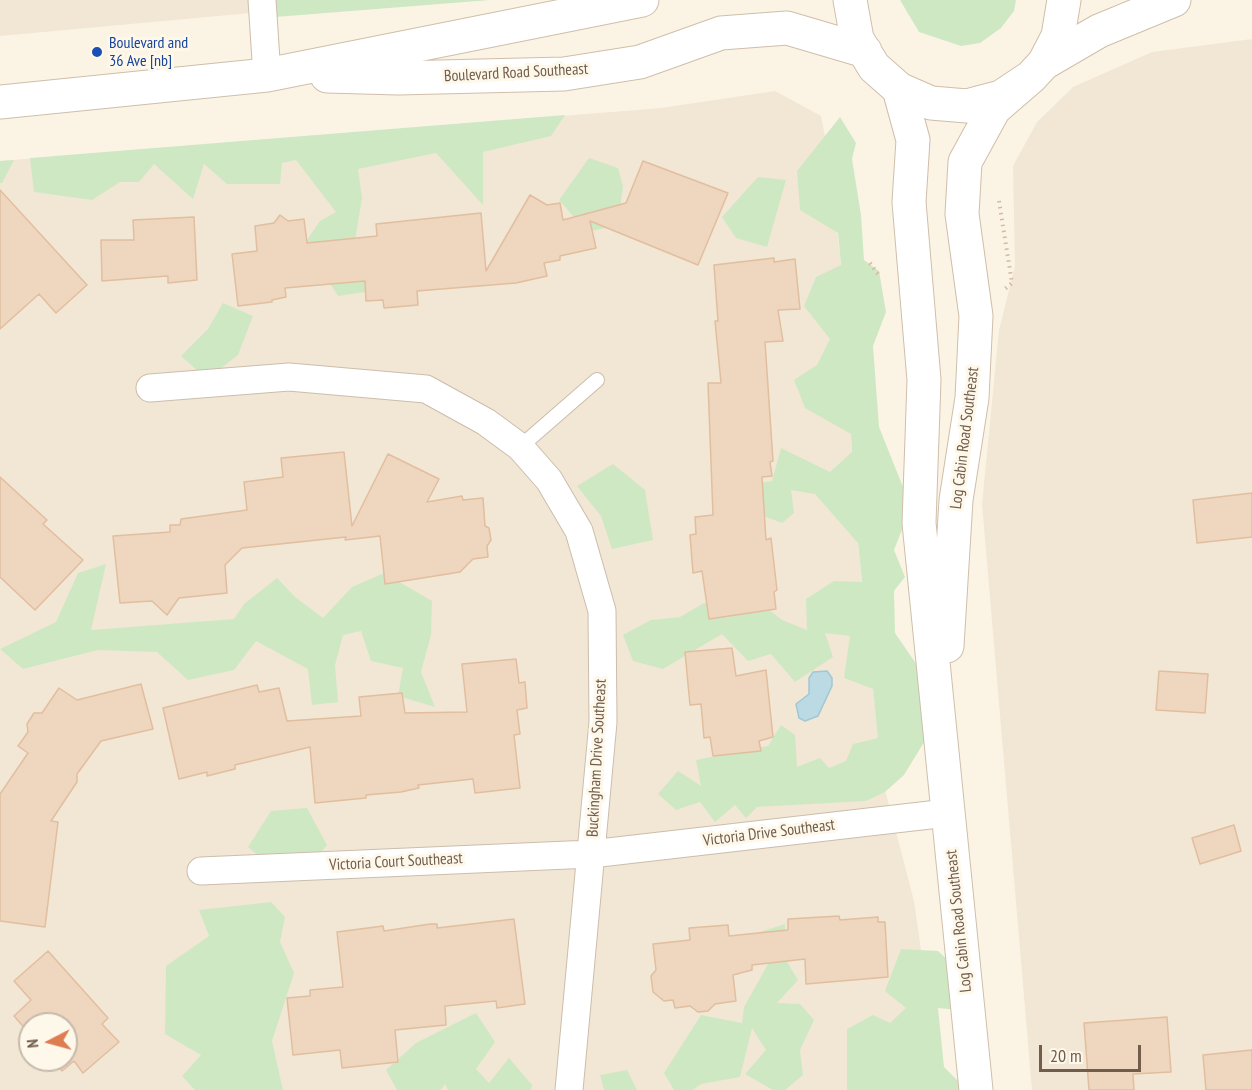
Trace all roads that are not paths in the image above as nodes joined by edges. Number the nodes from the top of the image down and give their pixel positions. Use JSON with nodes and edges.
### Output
{"nodes":[{"id":1,"x":262,"y":0,"type":"edge"},
{"id":2,"x":642,"y":0,"type":"edge"},
{"id":3,"x":850,"y":0,"type":"edge"},
{"id":4,"x":1064,"y":0,"type":"edge"},
{"id":5,"x":1174,"y":0,"type":"edge"},
{"id":6,"x":865,"y":51,"type":"junction"},
{"id":7,"x":1037,"y":70,"type":"junction"},
{"id":8,"x":267,"y":75,"type":"junction"},
{"id":9,"x":898,"y":89,"type":"junction"},
{"id":10,"x":0,"y":102,"type":"edge"},
{"id":11,"x":597,"y":380,"type":"dead end"},
{"id":12,"x":150,"y":388,"type":"dead end"},
{"id":13,"x":520,"y":447,"type":"junction"},
{"id":14,"x":942,"y":753,"type":"junction"},
{"id":15,"x":947,"y":813,"type":"junction"},
{"id":16,"x":591,"y":854,"type":"junction"},
{"id":17,"x":201,"y":871,"type":"dead end"},
{"id":18,"x":569,"y":1090,"type":"edge"},
{"id":19,"x":976,"y":1090,"type":"edge"}],
"edges":[{"from":1,"to":8,"type":"street"},
{"from":2,"to":8,"type":"street","name":"Boulevard Road Southeast"},
{"from":3,"to":6,"type":"street"},
{"from":4,"to":7,"type":"street"},
{"from":5,"to":7,"type":"street"},
{"from":6,"to":8,"type":"street","name":"Boulevard Road Southeast"},
{"from":6,"to":9,"type":"street"},
{"from":7,"to":9,"type":"street"},
{"from":7,"to":14,"type":"street","name":"Log Cabin Road Southeast"},
{"from":8,"to":10,"type":"street","name":"Boulevard Road Southeast"},
{"from":9,"to":14,"type":"street","name":"Log Cabin Road Southeast"},
{"from":11,"to":13,"type":"lane"},
{"from":12,"to":13,"type":"street","name":"Buckingham Drive Southeast"},
{"from":13,"to":16,"type":"street","name":"Buckingham Drive Southeast"},
{"from":14,"to":15,"type":"street","name":"Log Cabin Road Southeast"},
{"from":15,"to":16,"type":"street","name":"Victoria Drive Southeast"},
{"from":15,"to":19,"type":"street","name":"Log Cabin Road Southeast"},
{"from":16,"to":17,"type":"street","name":"Victoria Court Southeast"},
{"from":16,"to":18,"type":"street","name":"Buckingham Drive Southeast"}]}
